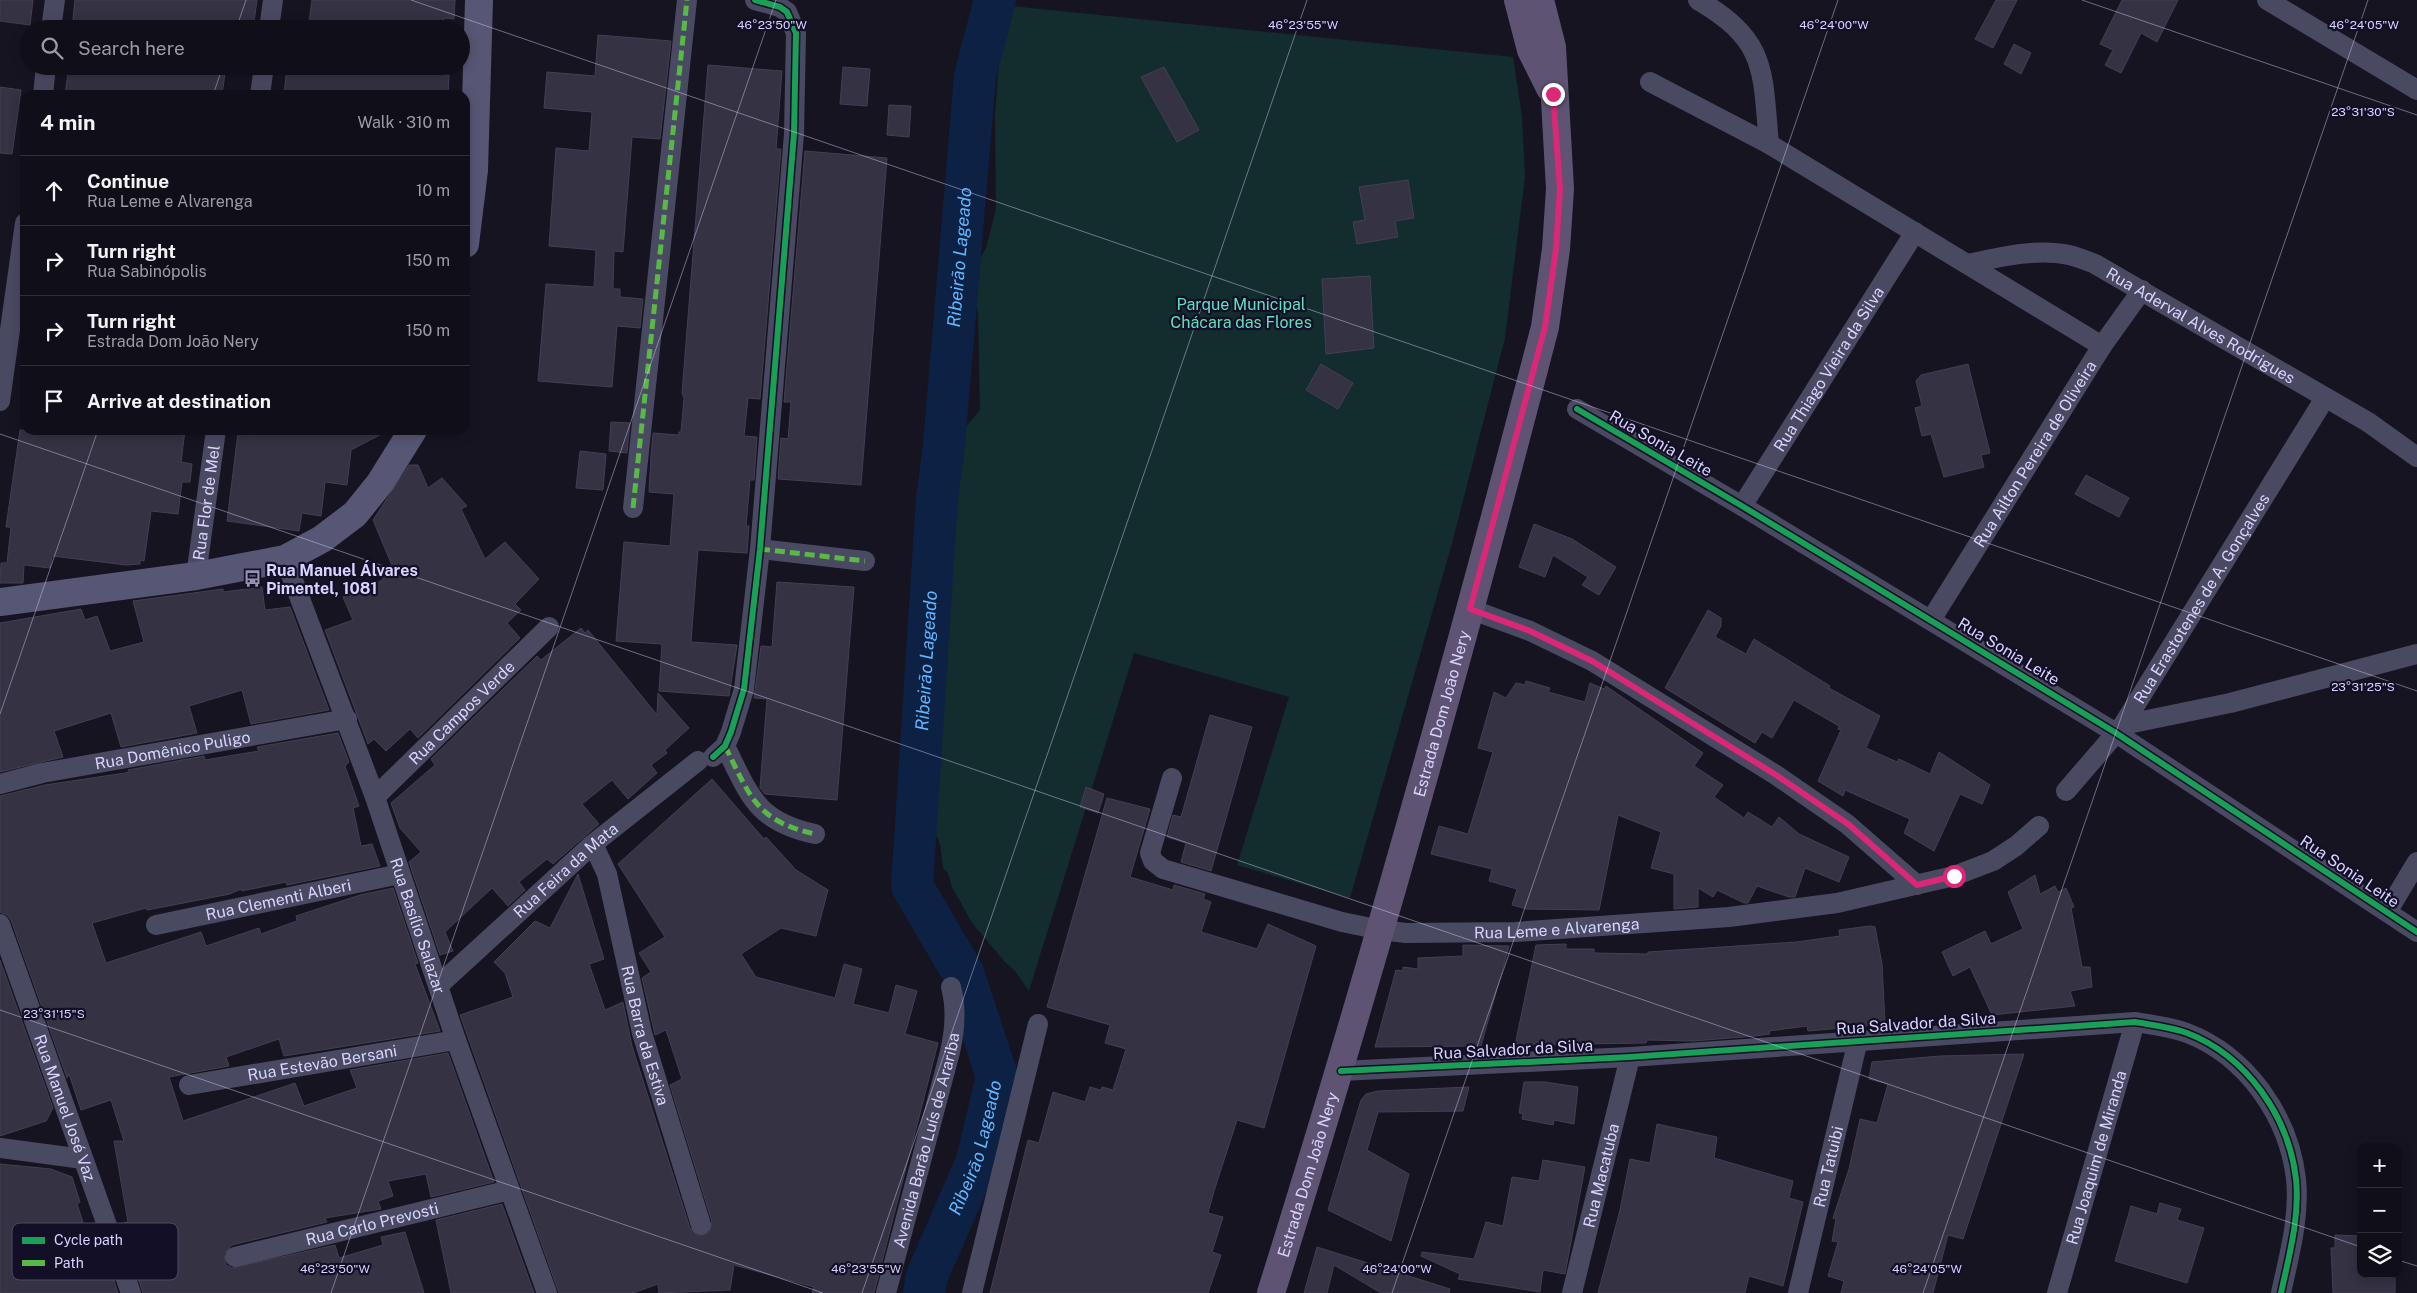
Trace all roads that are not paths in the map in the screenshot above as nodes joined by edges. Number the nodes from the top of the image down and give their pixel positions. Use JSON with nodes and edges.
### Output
{"nodes":[{"id":1,"x":55,"y":0,"type":"edge"},
{"id":2,"x":273,"y":0,"type":"edge"},
{"id":3,"x":479,"y":0,"type":"edge"},
{"id":4,"x":687,"y":0,"type":"edge"},
{"id":5,"x":755,"y":0,"type":"edge"},
{"id":6,"x":1518,"y":0,"type":"edge"},
{"id":7,"x":1540,"y":0,"type":"edge"},
{"id":8,"x":1698,"y":0,"type":"edge"},
{"id":9,"x":2267,"y":0,"type":"edge"},
{"id":10,"x":52,"y":20,"type":"edge"},
{"id":11,"x":270,"y":20,"type":"edge"},
{"id":12,"x":45,"y":75,"type":"edge"},
{"id":13,"x":263,"y":75,"type":"edge"},
{"id":14,"x":1650,"y":82,"type":"dead end"},
{"id":15,"x":44,"y":90,"type":"edge"},
{"id":16,"x":261,"y":90,"type":"edge"},
{"id":17,"x":2417,"y":90,"type":"edge"},
{"id":18,"x":1553,"y":94,"type":"junction"},
{"id":19,"x":1769,"y":144,"type":"junction"},
{"id":20,"x":470,"y":203,"type":"edge"},
{"id":21,"x":1915,"y":232,"type":"junction"},
{"id":22,"x":20,"y":259,"type":"edge"},
{"id":23,"x":1968,"y":264,"type":"junction"},
{"id":24,"x":2142,"y":290,"type":"junction"},
{"id":25,"x":2102,"y":346,"type":"junction"},
{"id":26,"x":2324,"y":398,"type":"junction"},
{"id":27,"x":0,"y":401,"type":"edge"},
{"id":28,"x":1577,"y":409,"type":"dead end"},
{"id":29,"x":215,"y":435,"type":"edge"},
{"id":30,"x":410,"y":435,"type":"edge"},
{"id":31,"x":2417,"y":457,"type":"edge"},
{"id":32,"x":1742,"y":506,"type":"junction"},
{"id":33,"x":633,"y":508,"type":"dead end"},
{"id":34,"x":760,"y":549,"type":"junction"},
{"id":35,"x":285,"y":559,"type":"junction"},
{"id":36,"x":866,"y":561,"type":"dead end"},
{"id":37,"x":196,"y":576,"type":"junction"},
{"id":38,"x":0,"y":602,"type":"edge"},
{"id":39,"x":1470,"y":609,"type":"junction"},
{"id":40,"x":1931,"y":620,"type":"junction"},
{"id":41,"x":549,"y":627,"type":"dead end"},
{"id":42,"x":2417,"y":654,"type":"edge"},
{"id":43,"x":347,"y":720,"type":"junction"},
{"id":44,"x":2120,"y":729,"type":"junction"},
{"id":45,"x":712,"y":755,"type":"junction"},
{"id":46,"x":1172,"y":778,"type":"dead end"},
{"id":47,"x":0,"y":784,"type":"edge"},
{"id":48,"x":2066,"y":791,"type":"dead end"},
{"id":49,"x":376,"y":797,"type":"junction"},
{"id":50,"x":2039,"y":826,"type":"dead end"},
{"id":51,"x":815,"y":834,"type":"dead end"},
{"id":52,"x":593,"y":844,"type":"junction"},
{"id":53,"x":2417,"y":862,"type":"edge"},
{"id":54,"x":400,"y":874,"type":"junction"},
{"id":55,"x":1917,"y":885,"type":"junction"},
{"id":56,"x":2387,"y":912,"type":"junction"},
{"id":57,"x":0,"y":924,"type":"edge"},
{"id":58,"x":156,"y":925,"type":"dead end"},
{"id":59,"x":1381,"y":930,"type":"junction"},
{"id":60,"x":2417,"y":932,"type":"edge"},
{"id":61,"x":439,"y":985,"type":"junction"},
{"id":62,"x":951,"y":987,"type":"dead end"},
{"id":63,"x":2135,"y":1022,"type":"junction"},
{"id":64,"x":1038,"y":1024,"type":"dead end"},
{"id":65,"x":456,"y":1040,"type":"junction"},
{"id":66,"x":1858,"y":1040,"type":"junction"},
{"id":67,"x":1630,"y":1057,"type":"junction"},
{"id":68,"x":1341,"y":1071,"type":"junction"},
{"id":69,"x":189,"y":1085,"type":"dead end"},
{"id":70,"x":0,"y":1148,"type":"edge"},
{"id":71,"x":83,"y":1159,"type":"junction"},
{"id":72,"x":510,"y":1190,"type":"junction"},
{"id":73,"x":106,"y":1223,"type":"edge"},
{"id":74,"x":701,"y":1225,"type":"dead end"},
{"id":75,"x":235,"y":1257,"type":"dead end"},
{"id":76,"x":126,"y":1280,"type":"edge"},
{"id":77,"x":131,"y":1293,"type":"edge"},
{"id":78,"x":547,"y":1293,"type":"edge"},
{"id":79,"x":886,"y":1293,"type":"edge"},
{"id":80,"x":972,"y":1293,"type":"edge"},
{"id":81,"x":1271,"y":1293,"type":"edge"},
{"id":82,"x":1572,"y":1293,"type":"edge"},
{"id":83,"x":1798,"y":1293,"type":"edge"},
{"id":84,"x":2057,"y":1293,"type":"edge"},
{"id":85,"x":2281,"y":1293,"type":"edge"}],
"edges":[{"from":1,"to":10,"type":"street"},
{"from":2,"to":11,"type":"street"},
{"from":3,"to":20,"type":"street"},
{"from":4,"to":33,"type":"street"},
{"from":5,"to":34,"type":"street"},
{"from":6,"to":18,"type":"main road","name":"Estrada Dom João Nery"},
{"from":7,"to":18,"type":"main road","name":"Estrada Dom João Nery"},
{"from":8,"to":19,"type":"street"},
{"from":9,"to":17,"type":"street"},
{"from":12,"to":15,"type":"street"},
{"from":13,"to":16,"type":"street"},
{"from":14,"to":19,"type":"street"},
{"from":18,"to":39,"type":"main road","name":"Estrada Dom João Nery"},
{"from":19,"to":21,"type":"street"},
{"from":21,"to":23,"type":"street"},
{"from":21,"to":32,"type":"street","name":"Rua Thiago Vieira da Silva"},
{"from":22,"to":27,"type":"street"},
{"from":23,"to":24,"type":"street","name":"Rua Aderval Alves Rodrigues"},
{"from":23,"to":25,"type":"street"},
{"from":24,"to":25,"type":"street","name":"Rua Ailton Pereira de Oliveira"},
{"from":24,"to":26,"type":"street","name":"Rua Aderval Alves Rodrigues"},
{"from":25,"to":40,"type":"street","name":"Rua Ailton Pereira de Oliveira"},
{"from":26,"to":31,"type":"street","name":"Rua Aderval Alves Rodrigues"},
{"from":26,"to":44,"type":"street","name":"Rua Erastotenes de A. Gonçalves"},
{"from":28,"to":32,"type":"street","name":"Rua Sonia Leite"},
{"from":29,"to":37,"type":"street","name":"Rua Flor de Mel"},
{"from":30,"to":35,"type":"street"},
{"from":32,"to":40,"type":"street","name":"Rua Sonia Leite"},
{"from":34,"to":36,"type":"street"},
{"from":34,"to":45,"type":"street"},
{"from":35,"to":37,"type":"street"},
{"from":35,"to":43,"type":"street","name":"Rua Basílio Salazar"},
{"from":37,"to":38,"type":"street"},
{"from":39,"to":55,"type":"street"},
{"from":39,"to":59,"type":"main road","name":"Estrada Dom João Nery"},
{"from":40,"to":44,"type":"street","name":"Rua Sonia Leite"},
{"from":41,"to":49,"type":"street","name":"Rua Campos Verde"},
{"from":42,"to":44,"type":"street"},
{"from":43,"to":47,"type":"street","name":"Rua Domênico Puligo"},
{"from":43,"to":49,"type":"street","name":"Rua Basílio Salazar"},
{"from":44,"to":48,"type":"street","name":"Rua Erastotenes de A. Gonçalves"},
{"from":44,"to":56,"type":"street","name":"Rua Sonia Leite"},
{"from":45,"to":51,"type":"street"},
{"from":45,"to":52,"type":"street","name":"Rua Feira da Mata"},
{"from":46,"to":59,"type":"street","name":"Rua Leme e Alvarenga"},
{"from":49,"to":54,"type":"street","name":"Rua Basílio Salazar"},
{"from":50,"to":55,"type":"street","name":"Rua Leme e Alvarenga"},
{"from":52,"to":61,"type":"street","name":"Rua Feira da Mata"},
{"from":52,"to":74,"type":"street","name":"Rua Barra da Estiva"},
{"from":53,"to":56,"type":"street"},
{"from":54,"to":58,"type":"street","name":"Rua Clementi Alberi"},
{"from":54,"to":61,"type":"street","name":"Rua Basílio Salazar"},
{"from":55,"to":59,"type":"street","name":"Rua Leme e Alvarenga"},
{"from":56,"to":60,"type":"street","name":"Rua Sonia Leite"},
{"from":57,"to":71,"type":"street","name":"Rua Manuel José Vaz"},
{"from":59,"to":68,"type":"main road","name":"Estrada Dom João Nery"},
{"from":61,"to":65,"type":"street","name":"Rua Basílio Salazar"},
{"from":62,"to":79,"type":"street","name":"Avenida Barão Luís de Arariba"},
{"from":63,"to":66,"type":"street","name":"Rua Salvador da Silva"},
{"from":63,"to":84,"type":"street","name":"Rua Joaquim de Miranda"},
{"from":63,"to":85,"type":"street","name":"Rua Salvador da Silva"},
{"from":64,"to":80,"type":"street"},
{"from":65,"to":69,"type":"street","name":"Rua Estevão Bersani"},
{"from":65,"to":72,"type":"street","name":"Rua Basílio Salazar"},
{"from":66,"to":67,"type":"street","name":"Rua Salvador da Silva"},
{"from":66,"to":83,"type":"street","name":"Rua Tatuibi"},
{"from":67,"to":68,"type":"street","name":"Rua Salvador da Silva"},
{"from":67,"to":82,"type":"street","name":"Rua Macatuba"},
{"from":68,"to":81,"type":"main road","name":"Estrada Dom João Nery"},
{"from":70,"to":71,"type":"street"},
{"from":71,"to":73,"type":"street","name":"Rua Manuel José Vaz"},
{"from":72,"to":75,"type":"street","name":"Rua Carlo Prevosti"},
{"from":72,"to":78,"type":"street","name":"Rua Basílio Salazar"},
{"from":76,"to":77,"type":"street","name":"Rua Manuel José Vaz"}]}
